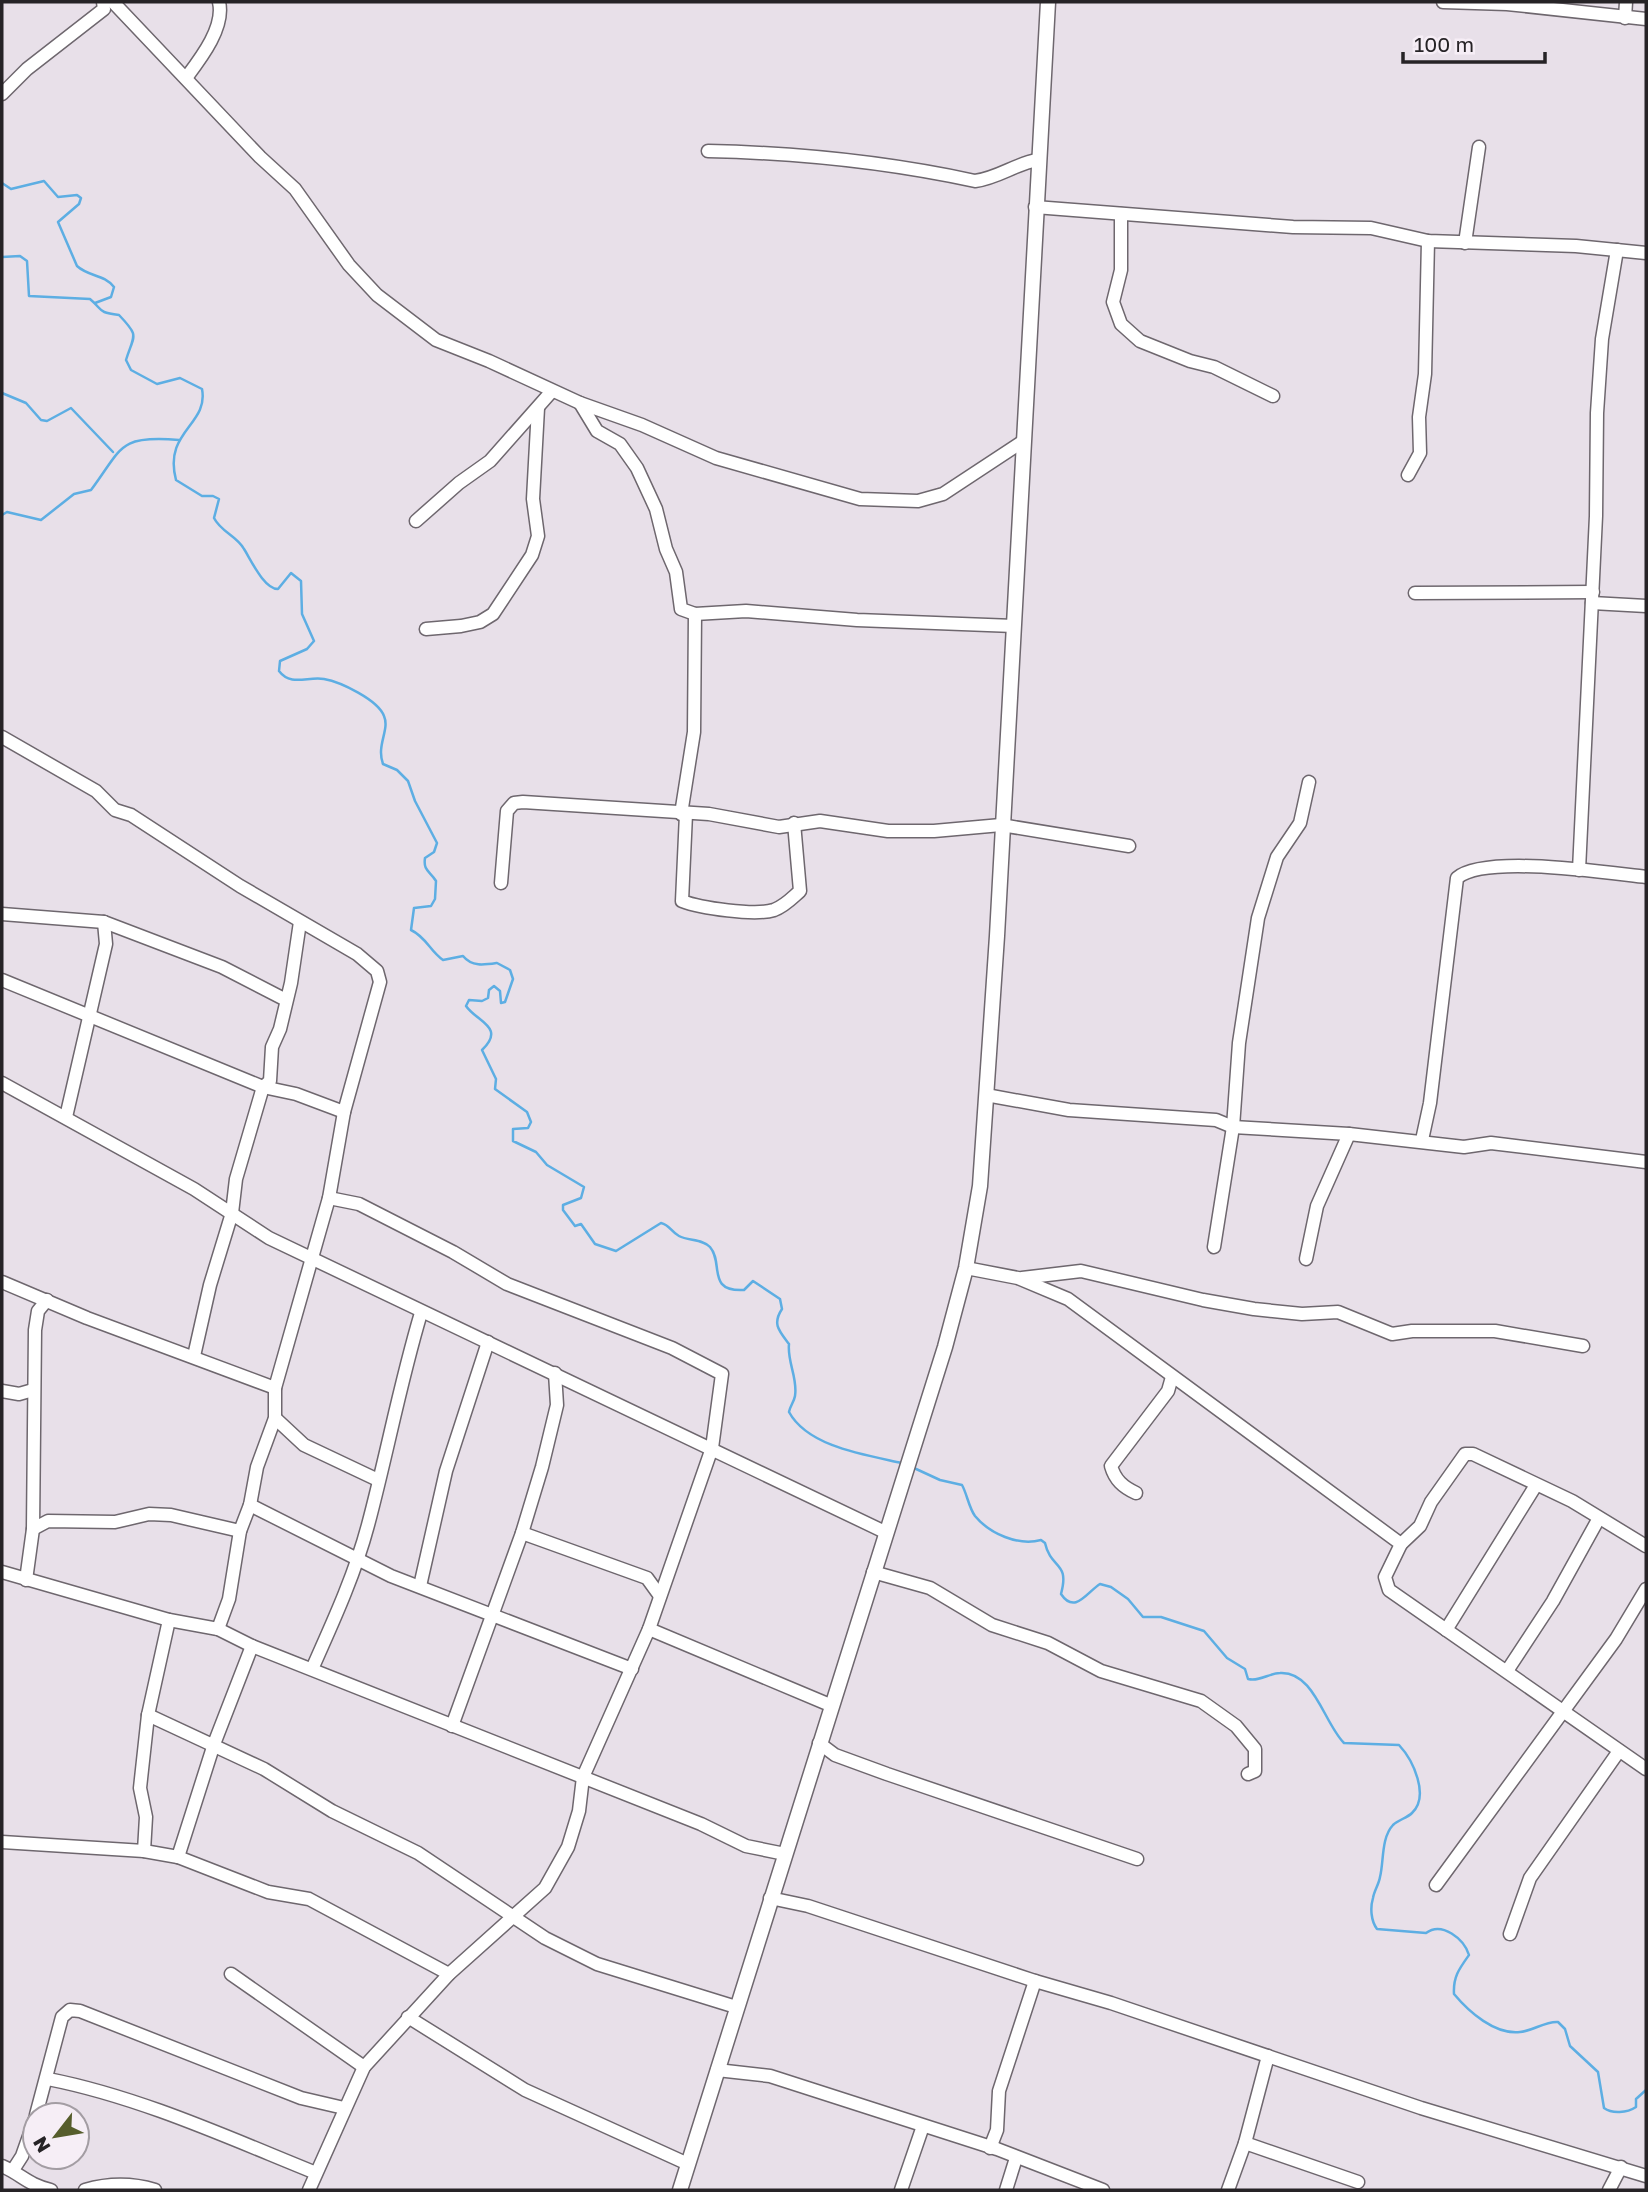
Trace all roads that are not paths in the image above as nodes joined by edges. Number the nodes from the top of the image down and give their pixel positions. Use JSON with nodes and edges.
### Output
{"nodes":[{"id":1,"x":103,"y":2,"type":"edge"},
{"id":2,"x":113,"y":2,"type":"edge"},
{"id":3,"x":219,"y":2,"type":"edge"},
{"id":4,"x":1048,"y":2,"type":"edge"},
{"id":5,"x":1443,"y":2,"type":"edge"},
{"id":6,"x":1626,"y":2,"type":"edge"},
{"id":7,"x":1461,"y":3,"type":"edge"},
{"id":8,"x":1625,"y":18,"type":"junction"},
{"id":9,"x":1646,"y":19,"type":"edge"},
{"id":10,"x":186,"y":78,"type":"junction"},
{"id":11,"x":2,"y":94,"type":"edge"},
{"id":12,"x":1479,"y":147,"type":"dead end"},
{"id":13,"x":708,"y":151,"type":"dead end"},
{"id":14,"x":1037,"y":160,"type":"junction"},
{"id":15,"x":1035,"y":207,"type":"junction"},
{"id":16,"x":1121,"y":214,"type":"junction"},
{"id":17,"x":1428,"y":241,"type":"junction"},
{"id":18,"x":1465,"y":243,"type":"junction"},
{"id":19,"x":1617,"y":250,"type":"junction"},
{"id":20,"x":1646,"y":253,"type":"edge"},
{"id":21,"x":552,"y":391,"type":"junction"},
{"id":22,"x":1273,"y":396,"type":"dead end"},
{"id":23,"x":580,"y":403,"type":"junction"},
{"id":24,"x":538,"y":408,"type":"junction"},
{"id":25,"x":1022,"y":442,"type":"junction"},
{"id":26,"x":1408,"y":475,"type":"dead end"},
{"id":27,"x":416,"y":521,"type":"dead end"},
{"id":28,"x":1415,"y":593,"type":"dead end"},
{"id":29,"x":1592,"y":598,"type":"junction"},
{"id":30,"x":1646,"y":606,"type":"edge"},
{"id":31,"x":695,"y":614,"type":"junction"},
{"id":32,"x":1014,"y":626,"type":"junction"},
{"id":33,"x":426,"y":629,"type":"dead end"},
{"id":34,"x":2,"y":737,"type":"edge"},
{"id":35,"x":1309,"y":782,"type":"dead end"},
{"id":36,"x":684,"y":814,"type":"junction"},
{"id":37,"x":794,"y":823,"type":"junction"},
{"id":38,"x":1001,"y":825,"type":"junction"},
{"id":39,"x":1129,"y":846,"type":"dead end"},
{"id":40,"x":1579,"y":870,"type":"junction"},
{"id":41,"x":1646,"y":877,"type":"edge"},
{"id":42,"x":500,"y":883,"type":"dead end"},
{"id":43,"x":2,"y":914,"type":"edge"},
{"id":44,"x":104,"y":922,"type":"junction"},
{"id":45,"x":300,"y":922,"type":"junction"},
{"id":46,"x":2,"y":980,"type":"edge"},
{"id":47,"x":286,"y":1000,"type":"junction"},
{"id":48,"x":88,"y":1015,"type":"junction"},
{"id":49,"x":2,"y":1083,"type":"edge"},
{"id":50,"x":263,"y":1087,"type":"junction"},
{"id":51,"x":986,"y":1095,"type":"junction"},
{"id":52,"x":344,"y":1112,"type":"junction"},
{"id":53,"x":66,"y":1117,"type":"junction"},
{"id":54,"x":1233,"y":1127,"type":"junction"},
{"id":55,"x":1349,"y":1134,"type":"junction"},
{"id":56,"x":1422,"y":1140,"type":"junction"},
{"id":57,"x":1646,"y":1162,"type":"edge"},
{"id":58,"x":329,"y":1198,"type":"junction"},
{"id":59,"x":232,"y":1213,"type":"junction"},
{"id":60,"x":1214,"y":1247,"type":"dead end"},
{"id":61,"x":310,"y":1258,"type":"junction"},
{"id":62,"x":1306,"y":1259,"type":"dead end"},
{"id":63,"x":966,"y":1268,"type":"junction"},
{"id":64,"x":1018,"y":1278,"type":"junction"},
{"id":65,"x":2,"y":1282,"type":"edge"},
{"id":66,"x":47,"y":1300,"type":"junction"},
{"id":67,"x":421,"y":1313,"type":"junction"},
{"id":68,"x":488,"y":1342,"type":"junction"},
{"id":69,"x":1583,"y":1346,"type":"dead end"},
{"id":70,"x":194,"y":1356,"type":"junction"},
{"id":71,"x":555,"y":1373,"type":"junction"},
{"id":72,"x":1172,"y":1377,"type":"junction"},
{"id":73,"x":275,"y":1388,"type":"junction"},
{"id":74,"x":33,"y":1390,"type":"junction"},
{"id":75,"x":2,"y":1391,"type":"edge"},
{"id":76,"x":275,"y":1418,"type":"junction"},
{"id":77,"x":712,"y":1447,"type":"junction"},
{"id":78,"x":378,"y":1480,"type":"junction"},
{"id":79,"x":1536,"y":1485,"type":"junction"},
{"id":80,"x":1136,"y":1493,"type":"dead end"},
{"id":81,"x":250,"y":1505,"type":"junction"},
{"id":82,"x":1599,"y":1518,"type":"junction"},
{"id":83,"x":33,"y":1529,"type":"junction"},
{"id":84,"x":240,"y":1531,"type":"junction"},
{"id":85,"x":522,"y":1533,"type":"junction"},
{"id":86,"x":887,"y":1533,"type":"junction"},
{"id":87,"x":1401,"y":1544,"type":"junction"},
{"id":88,"x":1646,"y":1546,"type":"edge"},
{"id":89,"x":357,"y":1559,"type":"junction"},
{"id":90,"x":2,"y":1572,"type":"edge"},
{"id":91,"x":873,"y":1572,"type":"junction"},
{"id":92,"x":26,"y":1580,"type":"junction"},
{"id":93,"x":420,"y":1586,"type":"junction"},
{"id":94,"x":1646,"y":1589,"type":"edge"},
{"id":95,"x":660,"y":1596,"type":"junction"},
{"id":96,"x":491,"y":1616,"type":"junction"},
{"id":97,"x":169,"y":1620,"type":"junction"},
{"id":98,"x":218,"y":1629,"type":"junction"},
{"id":99,"x":649,"y":1629,"type":"junction"},
{"id":100,"x":1446,"y":1630,"type":"junction"},
{"id":101,"x":252,"y":1646,"type":"junction"},
{"id":102,"x":313,"y":1669,"type":"junction"},
{"id":103,"x":632,"y":1669,"type":"junction"},
{"id":104,"x":1507,"y":1671,"type":"junction"},
{"id":105,"x":830,"y":1704,"type":"junction"},
{"id":106,"x":1563,"y":1712,"type":"junction"},
{"id":107,"x":148,"y":1715,"type":"junction"},
{"id":108,"x":452,"y":1726,"type":"junction"},
{"id":109,"x":818,"y":1743,"type":"junction"},
{"id":110,"x":214,"y":1744,"type":"junction"},
{"id":111,"x":1619,"y":1751,"type":"junction"},
{"id":112,"x":1646,"y":1769,"type":"edge"},
{"id":113,"x":1248,"y":1774,"type":"dead end"},
{"id":114,"x":583,"y":1777,"type":"junction"},
{"id":115,"x":2,"y":1842,"type":"edge"},
{"id":116,"x":144,"y":1851,"type":"junction"},
{"id":117,"x":785,"y":1854,"type":"junction"},
{"id":118,"x":178,"y":1857,"type":"junction"},
{"id":119,"x":1138,"y":1859,"type":"dead end"},
{"id":120,"x":1436,"y":1885,"type":"dead end"},
{"id":121,"x":770,"y":1898,"type":"junction"},
{"id":122,"x":516,"y":1915,"type":"junction"},
{"id":123,"x":1510,"y":1934,"type":"dead end"},
{"id":124,"x":231,"y":1974,"type":"dead end"},
{"id":125,"x":449,"y":1974,"type":"junction"},
{"id":126,"x":1035,"y":1981,"type":"junction"},
{"id":127,"x":736,"y":2007,"type":"junction"},
{"id":128,"x":408,"y":2017,"type":"junction"},
{"id":129,"x":1268,"y":2056,"type":"junction"},
{"id":130,"x":364,"y":2067,"type":"junction"},
{"id":131,"x":716,"y":2070,"type":"junction"},
{"id":132,"x":48,"y":2079,"type":"junction"},
{"id":133,"x":41,"y":2101,"type":"edge"},
{"id":134,"x":344,"y":2108,"type":"junction"},
{"id":135,"x":923,"y":2126,"type":"junction"},
{"id":136,"x":1245,"y":2143,"type":"junction"},
{"id":137,"x":990,"y":2148,"type":"junction"},
{"id":138,"x":21,"y":2157,"type":"edge"},
{"id":139,"x":1016,"y":2158,"type":"junction"},
{"id":140,"x":688,"y":2164,"type":"junction"},
{"id":141,"x":1621,"y":2167,"type":"junction"},
{"id":142,"x":7,"y":2168,"type":"edge"},
{"id":143,"x":316,"y":2173,"type":"junction"},
{"id":144,"x":1646,"y":2176,"type":"edge"},
{"id":145,"x":1359,"y":2182,"type":"dead end"},
{"id":146,"x":51,"y":2190,"type":"edge"},
{"id":147,"x":85,"y":2190,"type":"edge"},
{"id":148,"x":155,"y":2190,"type":"edge"},
{"id":149,"x":309,"y":2190,"type":"edge"},
{"id":150,"x":680,"y":2190,"type":"edge"},
{"id":151,"x":901,"y":2190,"type":"edge"},
{"id":152,"x":1006,"y":2190,"type":"edge"},
{"id":153,"x":1103,"y":2190,"type":"edge"},
{"id":154,"x":1228,"y":2190,"type":"edge"},
{"id":155,"x":1609,"y":2190,"type":"edge"}],
"edges":[{"from":1,"to":11,"type":"street"},
{"from":2,"to":10,"type":"street"},
{"from":3,"to":10,"type":"street"},
{"from":4,"to":14,"type":"main road"},
{"from":5,"to":7,"type":"street"},
{"from":6,"to":8,"type":"street"},
{"from":7,"to":8,"type":"street"},
{"from":8,"to":9,"type":"street"},
{"from":10,"to":21,"type":"street"},
{"from":12,"to":18,"type":"street"},
{"from":13,"to":14,"type":"street"},
{"from":14,"to":15,"type":"main road"},
{"from":15,"to":16,"type":"street"},
{"from":15,"to":25,"type":"main road"},
{"from":16,"to":17,"type":"street"},
{"from":16,"to":22,"type":"street"},
{"from":17,"to":18,"type":"street"},
{"from":17,"to":26,"type":"street"},
{"from":18,"to":19,"type":"street"},
{"from":19,"to":20,"type":"street"},
{"from":19,"to":29,"type":"street"},
{"from":21,"to":23,"type":"street"},
{"from":21,"to":24,"type":"street"},
{"from":23,"to":25,"type":"street"},
{"from":23,"to":31,"type":"street"},
{"from":24,"to":27,"type":"street"},
{"from":24,"to":33,"type":"street"},
{"from":25,"to":32,"type":"main road"},
{"from":28,"to":29,"type":"street"},
{"from":29,"to":30,"type":"street"},
{"from":29,"to":40,"type":"street"},
{"from":31,"to":32,"type":"street"},
{"from":31,"to":36,"type":"street"},
{"from":32,"to":38,"type":"main road"},
{"from":34,"to":45,"type":"street"},
{"from":35,"to":54,"type":"street"},
{"from":36,"to":37,"type":"street"},
{"from":36,"to":37,"type":"street"},
{"from":36,"to":42,"type":"street"},
{"from":37,"to":38,"type":"street"},
{"from":38,"to":39,"type":"street"},
{"from":38,"to":51,"type":"main road"},
{"from":40,"to":41,"type":"street"},
{"from":40,"to":56,"type":"street"},
{"from":43,"to":44,"type":"street"},
{"from":44,"to":47,"type":"street"},
{"from":44,"to":48,"type":"street"},
{"from":45,"to":47,"type":"street"},
{"from":45,"to":52,"type":"street"},
{"from":46,"to":48,"type":"street"},
{"from":47,"to":50,"type":"street"},
{"from":48,"to":50,"type":"street"},
{"from":48,"to":53,"type":"street"},
{"from":49,"to":53,"type":"street"},
{"from":50,"to":52,"type":"street"},
{"from":50,"to":59,"type":"street"},
{"from":51,"to":54,"type":"street"},
{"from":51,"to":63,"type":"main road"},
{"from":52,"to":58,"type":"street"},
{"from":53,"to":59,"type":"street"},
{"from":54,"to":55,"type":"street"},
{"from":54,"to":60,"type":"street"},
{"from":55,"to":56,"type":"street"},
{"from":55,"to":62,"type":"street"},
{"from":56,"to":57,"type":"street"},
{"from":58,"to":61,"type":"street"},
{"from":58,"to":77,"type":"street"},
{"from":59,"to":61,"type":"street"},
{"from":59,"to":70,"type":"street"},
{"from":61,"to":67,"type":"street"},
{"from":61,"to":73,"type":"street"},
{"from":63,"to":64,"type":"street"},
{"from":63,"to":86,"type":"main road"},
{"from":64,"to":69,"type":"street"},
{"from":64,"to":72,"type":"street"},
{"from":65,"to":66,"type":"street"},
{"from":66,"to":70,"type":"street"},
{"from":66,"to":74,"type":"street"},
{"from":67,"to":68,"type":"street"},
{"from":67,"to":78,"type":"street"},
{"from":68,"to":71,"type":"street"},
{"from":68,"to":93,"type":"street"},
{"from":70,"to":73,"type":"street"},
{"from":71,"to":77,"type":"street"},
{"from":71,"to":85,"type":"street"},
{"from":72,"to":80,"type":"street"},
{"from":72,"to":87,"type":"street"},
{"from":73,"to":76,"type":"street"},
{"from":74,"to":75,"type":"street"},
{"from":74,"to":83,"type":"street"},
{"from":76,"to":78,"type":"street"},
{"from":76,"to":81,"type":"street"},
{"from":77,"to":86,"type":"street"},
{"from":77,"to":95,"type":"street"},
{"from":78,"to":89,"type":"street"},
{"from":79,"to":82,"type":"street"},
{"from":79,"to":87,"type":"street"},
{"from":79,"to":100,"type":"street"},
{"from":81,"to":84,"type":"street"},
{"from":81,"to":89,"type":"street"},
{"from":82,"to":88,"type":"street"},
{"from":82,"to":104,"type":"street"},
{"from":83,"to":84,"type":"street"},
{"from":83,"to":92,"type":"street"},
{"from":84,"to":98,"type":"street"},
{"from":85,"to":95,"type":"street"},
{"from":85,"to":96,"type":"street"},
{"from":86,"to":91,"type":"main road"},
{"from":87,"to":100,"type":"street"},
{"from":89,"to":93,"type":"street"},
{"from":89,"to":102,"type":"street"},
{"from":90,"to":92,"type":"street"},
{"from":91,"to":105,"type":"main road"},
{"from":91,"to":113,"type":"street"},
{"from":92,"to":97,"type":"street"},
{"from":93,"to":96,"type":"street"},
{"from":94,"to":106,"type":"street"},
{"from":95,"to":99,"type":"street"},
{"from":96,"to":103,"type":"street"},
{"from":96,"to":108,"type":"street"},
{"from":97,"to":98,"type":"street"},
{"from":97,"to":107,"type":"street"},
{"from":98,"to":101,"type":"street"},
{"from":99,"to":103,"type":"street"},
{"from":99,"to":105,"type":"street"},
{"from":100,"to":104,"type":"street"},
{"from":101,"to":102,"type":"street"},
{"from":101,"to":110,"type":"street"},
{"from":102,"to":108,"type":"street"},
{"from":103,"to":114,"type":"street"},
{"from":104,"to":106,"type":"street"},
{"from":105,"to":109,"type":"main road"},
{"from":106,"to":111,"type":"street"},
{"from":106,"to":120,"type":"street"},
{"from":107,"to":110,"type":"street"},
{"from":107,"to":116,"type":"street"},
{"from":108,"to":114,"type":"street"},
{"from":109,"to":117,"type":"main road"},
{"from":109,"to":119,"type":"street"},
{"from":110,"to":118,"type":"street"},
{"from":110,"to":122,"type":"street"},
{"from":111,"to":112,"type":"street"},
{"from":111,"to":123,"type":"street"},
{"from":114,"to":117,"type":"street"},
{"from":114,"to":122,"type":"street"},
{"from":115,"to":116,"type":"street"},
{"from":116,"to":118,"type":"street"},
{"from":117,"to":121,"type":"main road"},
{"from":118,"to":125,"type":"street"},
{"from":121,"to":126,"type":"street"},
{"from":121,"to":127,"type":"main road"},
{"from":122,"to":125,"type":"street"},
{"from":122,"to":127,"type":"street"},
{"from":124,"to":130,"type":"street"},
{"from":125,"to":128,"type":"street"},
{"from":126,"to":129,"type":"street"},
{"from":126,"to":137,"type":"street"},
{"from":127,"to":131,"type":"main road"},
{"from":128,"to":130,"type":"street"},
{"from":128,"to":140,"type":"street"},
{"from":129,"to":136,"type":"street"},
{"from":129,"to":141,"type":"street"},
{"from":130,"to":134,"type":"street"},
{"from":131,"to":135,"type":"street"},
{"from":131,"to":140,"type":"main road"},
{"from":132,"to":133,"type":"street"},
{"from":132,"to":134,"type":"street"},
{"from":132,"to":143,"type":"street"},
{"from":134,"to":143,"type":"street"},
{"from":135,"to":137,"type":"street"},
{"from":135,"to":151,"type":"street"},
{"from":136,"to":145,"type":"street"},
{"from":136,"to":154,"type":"street"},
{"from":137,"to":139,"type":"street"},
{"from":138,"to":142,"type":"street"},
{"from":139,"to":152,"type":"street"},
{"from":139,"to":153,"type":"street"},
{"from":140,"to":150,"type":"main road"},
{"from":141,"to":144,"type":"street"},
{"from":141,"to":155,"type":"street"},
{"from":142,"to":146,"type":"street"},
{"from":143,"to":149,"type":"street"},
{"from":147,"to":148,"type":"street"}]}
